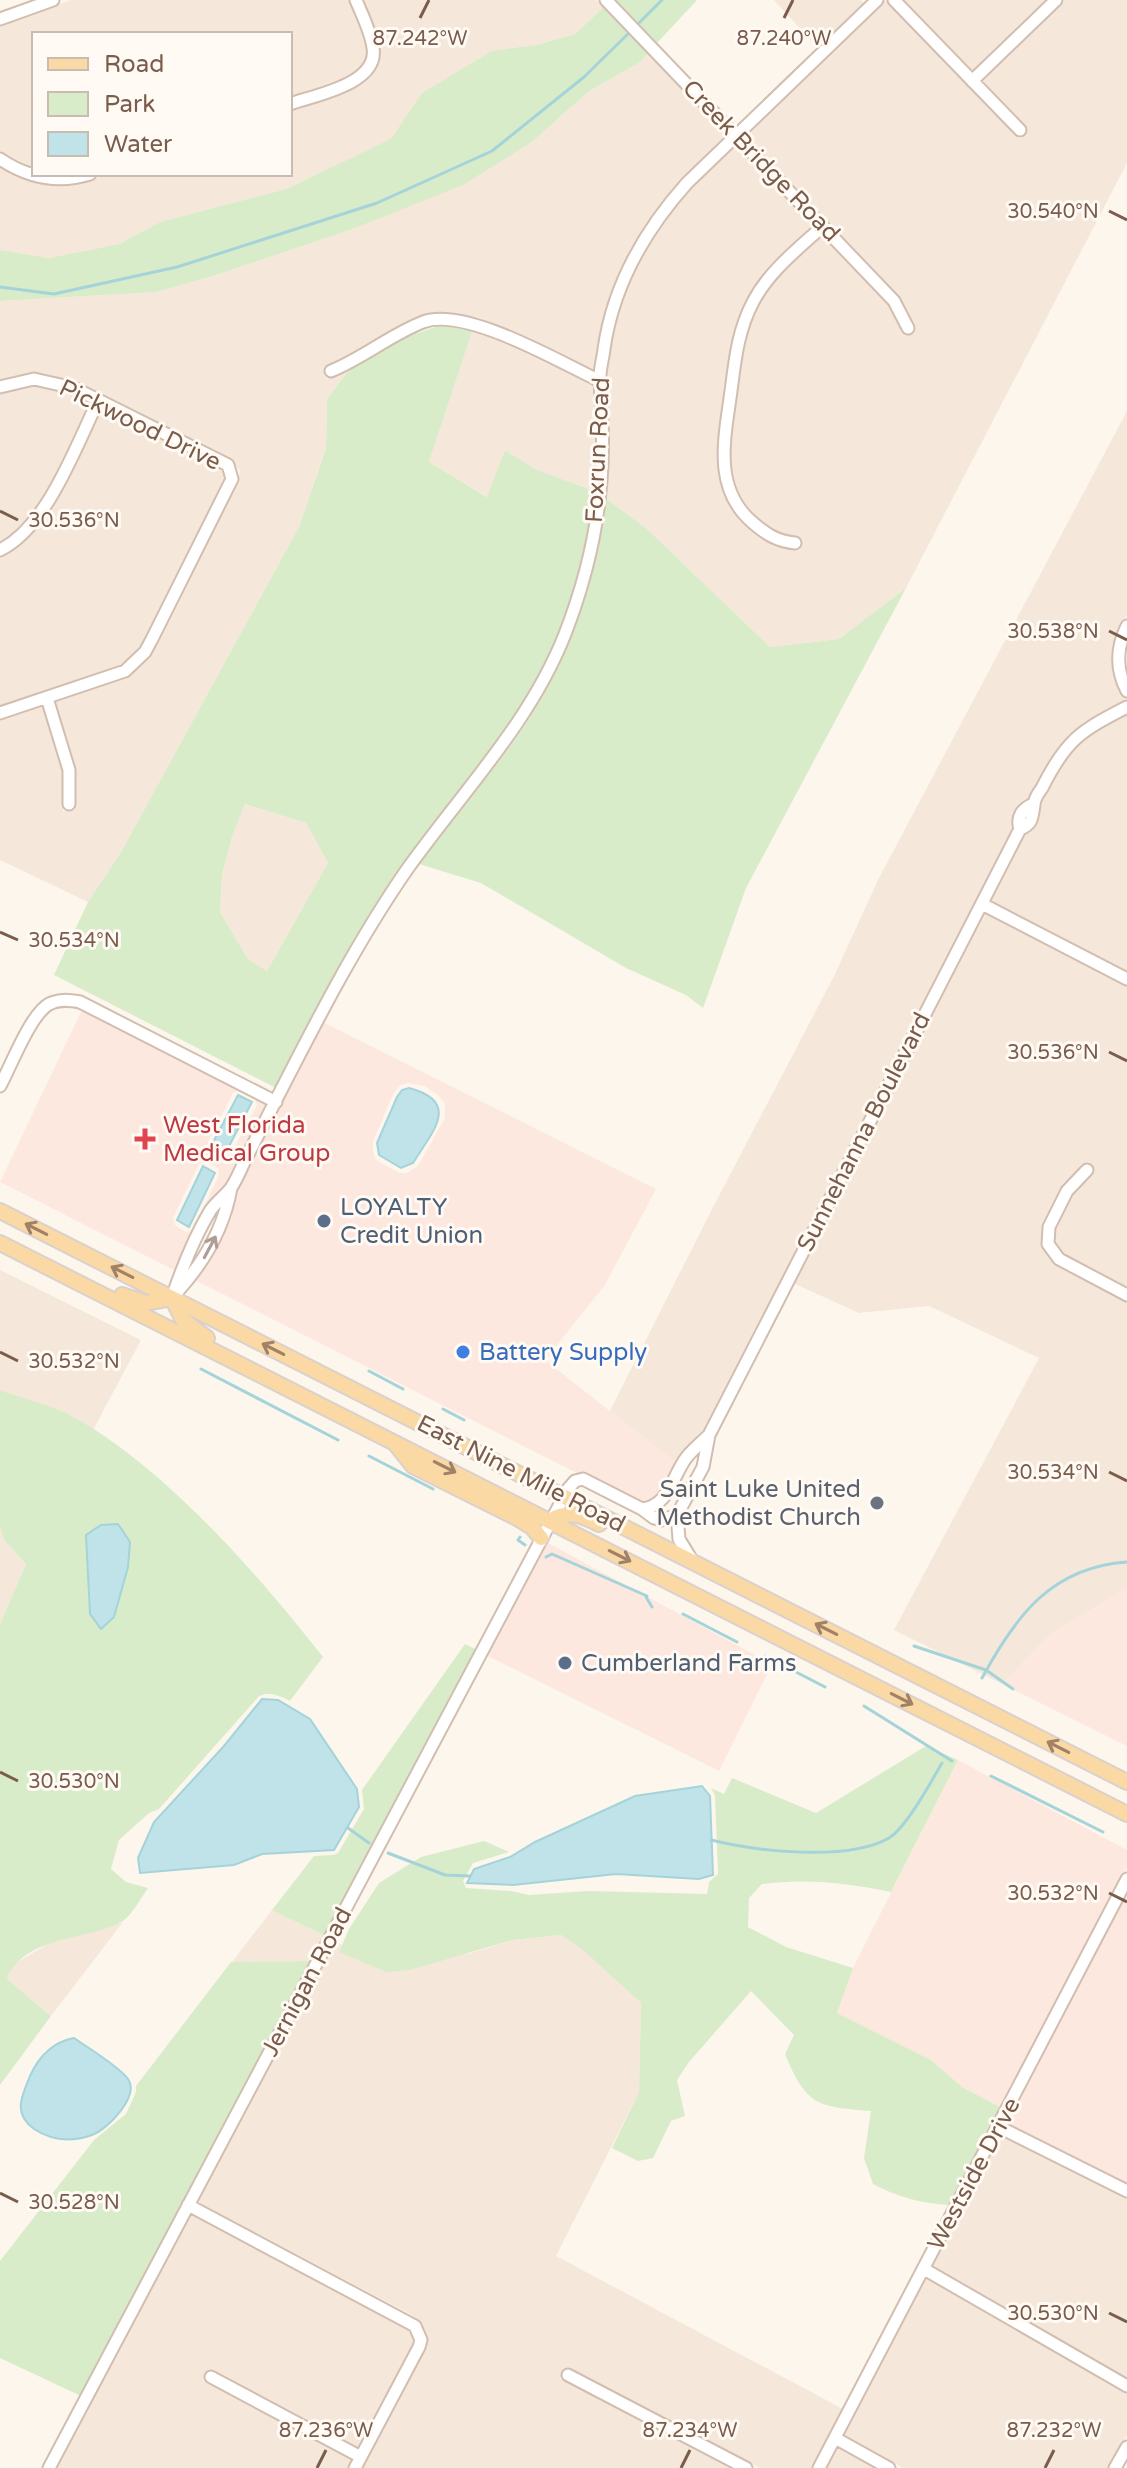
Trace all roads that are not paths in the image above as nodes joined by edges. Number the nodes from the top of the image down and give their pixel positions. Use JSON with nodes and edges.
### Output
{"nodes":[{"id":1,"x":53,"y":0,"type":"edge"},
{"id":2,"x":356,"y":0,"type":"edge"},
{"id":3,"x":606,"y":0,"type":"edge"},
{"id":4,"x":894,"y":0,"type":"edge"},
{"id":5,"x":1056,"y":0,"type":"edge"},
{"id":6,"x":873,"y":1,"type":"edge"},
{"id":7,"x":0,"y":19,"type":"edge"},
{"id":8,"x":972,"y":81,"type":"junction"},
{"id":9,"x":292,"y":103,"type":"edge"},
{"id":10,"x":1020,"y":130,"type":"dead end"},
{"id":11,"x":736,"y":135,"type":"junction"},
{"id":12,"x":0,"y":159,"type":"edge"},
{"id":13,"x":32,"y":175,"type":"edge"},
{"id":14,"x":38,"y":176,"type":"edge"},
{"id":15,"x":81,"y":176,"type":"edge"},
{"id":16,"x":823,"y":226,"type":"junction"},
{"id":17,"x":908,"y":328,"type":"dead end"},
{"id":18,"x":331,"y":371,"type":"dead end"},
{"id":19,"x":600,"y":381,"type":"junction"},
{"id":20,"x":0,"y":387,"type":"edge"},
{"id":21,"x":98,"y":401,"type":"junction"},
{"id":22,"x":795,"y":543,"type":"dead end"},
{"id":23,"x":0,"y":550,"type":"edge"},
{"id":24,"x":1127,"y":626,"type":"edge"},
{"id":25,"x":1127,"y":691,"type":"edge"},
{"id":26,"x":47,"y":698,"type":"junction"},
{"id":27,"x":1127,"y":707,"type":"edge"},
{"id":28,"x":0,"y":713,"type":"edge"},
{"id":29,"x":69,"y":804,"type":"dead end"},
{"id":30,"x":982,"y":904,"type":"junction"},
{"id":31,"x":1127,"y":979,"type":"edge"},
{"id":32,"x":0,"y":1086,"type":"edge"},
{"id":33,"x":276,"y":1102,"type":"junction"},
{"id":34,"x":1087,"y":1170,"type":"dead end"},
{"id":35,"x":0,"y":1211,"type":"edge"},
{"id":36,"x":0,"y":1233,"type":"edge"},
{"id":37,"x":0,"y":1243,"type":"edge"},
{"id":38,"x":1127,"y":1295,"type":"edge"},
{"id":39,"x":172,"y":1298,"type":"junction"},
{"id":40,"x":367,"y":1428,"type":"junction"},
{"id":41,"x":709,"y":1435,"type":"junction"},
{"id":42,"x":392,"y":1440,"type":"junction"},
{"id":43,"x":564,"y":1496,"type":"junction"},
{"id":44,"x":642,"y":1509,"type":"junction"},
{"id":45,"x":677,"y":1515,"type":"junction"},
{"id":46,"x":551,"y":1520,"type":"junction"},
{"id":47,"x":541,"y":1538,"type":"junction"},
{"id":48,"x":693,"y":1562,"type":"junction"},
{"id":49,"x":796,"y":1614,"type":"junction"},
{"id":50,"x":1127,"y":1782,"type":"edge"},
{"id":51,"x":1127,"y":1814,"type":"edge"},
{"id":52,"x":1127,"y":1879,"type":"edge"},
{"id":53,"x":999,"y":2127,"type":"junction"},
{"id":54,"x":1127,"y":2191,"type":"edge"},
{"id":55,"x":188,"y":2205,"type":"junction"},
{"id":56,"x":924,"y":2269,"type":"junction"},
{"id":57,"x":568,"y":2375,"type":"dead end"},
{"id":58,"x":211,"y":2377,"type":"dead end"},
{"id":59,"x":1127,"y":2386,"type":"edge"},
{"id":60,"x":835,"y":2438,"type":"junction"},
{"id":61,"x":1127,"y":2447,"type":"edge"},
{"id":62,"x":358,"y":2462,"type":"edge"},
{"id":63,"x":49,"y":2468,"type":"edge"},
{"id":64,"x":746,"y":2468,"type":"edge"},
{"id":65,"x":819,"y":2468,"type":"edge"},
{"id":66,"x":889,"y":2468,"type":"edge"},
{"id":67,"x":1115,"y":2468,"type":"edge"}],
"edges":[{"from":1,"to":7,"type":"street"},
{"from":2,"to":9,"type":"street"},
{"from":3,"to":11,"type":"street","name":"Creek Bridge Road"},
{"from":4,"to":8,"type":"street"},
{"from":5,"to":8,"type":"street"},
{"from":6,"to":11,"type":"street","name":"Foxrun Road"},
{"from":8,"to":10,"type":"street"},
{"from":11,"to":16,"type":"street","name":"Creek Bridge Road"},
{"from":11,"to":19,"type":"street","name":"Foxrun Road"},
{"from":12,"to":13,"type":"street"},
{"from":14,"to":15,"type":"street"},
{"from":16,"to":17,"type":"street","name":"Creek Bridge Road"},
{"from":16,"to":22,"type":"street"},
{"from":18,"to":19,"type":"street"},
{"from":19,"to":33,"type":"street","name":"Foxrun Road"},
{"from":20,"to":21,"type":"street","name":"Pickwood Drive"},
{"from":21,"to":23,"type":"street"},
{"from":21,"to":26,"type":"street","name":"Pickwood Drive"},
{"from":24,"to":25,"type":"street"},
{"from":26,"to":28,"type":"street"},
{"from":26,"to":29,"type":"street"},
{"from":27,"to":30,"type":"street","name":"Sunnehanna Boulevard"},
{"from":30,"to":31,"type":"street"},
{"from":30,"to":41,"type":"street","name":"Sunnehanna Boulevard"},
{"from":32,"to":33,"type":"street"},
{"from":33,"to":39,"type":"street","name":"Foxrun Road"},
{"from":34,"to":38,"type":"street"},
{"from":39,"to":35,"type":"main road","name":"East Nine Mile Road","one_way":true},
{"from":36,"to":39,"type":"main road"},
{"from":37,"to":40,"type":"main road","name":"East Nine Mile Road"},
{"from":39,"to":40,"type":"main road"},
{"from":43,"to":39,"type":"main road","name":"East Nine Mile Road","one_way":true},
{"from":40,"to":42,"type":"main road","name":"East Nine Mile Road"},
{"from":41,"to":44,"type":"street","name":"Sunnehanna Boulevard"},
{"from":41,"to":45,"type":"street","name":"Sunnehanna Boulevard"},
{"from":42,"to":46,"type":"main road","name":"East Nine Mile Road","one_way":true},
{"from":42,"to":47,"type":"main road"},
{"from":43,"to":44,"type":"street"},
{"from":43,"to":46,"type":"street","name":"Jernigan Road"},
{"from":43,"to":48,"type":"main road","name":"East Nine Mile Road"},
{"from":44,"to":45,"type":"street"},
{"from":45,"to":48,"type":"street"},
{"from":46,"to":47,"type":"street","name":"Jernigan Road"},
{"from":46,"to":49,"type":"main road"},
{"from":46,"to":51,"type":"main road","name":"East Nine Mile Road","one_way":true},
{"from":47,"to":55,"type":"street","name":"Jernigan Road"},
{"from":48,"to":49,"type":"main road","name":"East Nine Mile Road"},
{"from":50,"to":49,"type":"main road","name":"East Nine Mile Road","one_way":true},
{"from":52,"to":53,"type":"street","name":"Westside Drive"},
{"from":53,"to":54,"type":"street"},
{"from":53,"to":56,"type":"street","name":"Westside Drive"},
{"from":55,"to":62,"type":"street"},
{"from":55,"to":63,"type":"street","name":"Jernigan Road"},
{"from":56,"to":59,"type":"street"},
{"from":56,"to":60,"type":"street","name":"Westside Drive"},
{"from":57,"to":64,"type":"street"},
{"from":58,"to":62,"type":"street"},
{"from":60,"to":65,"type":"street","name":"Westside Drive"},
{"from":60,"to":66,"type":"street"},
{"from":61,"to":67,"type":"street"}]}
